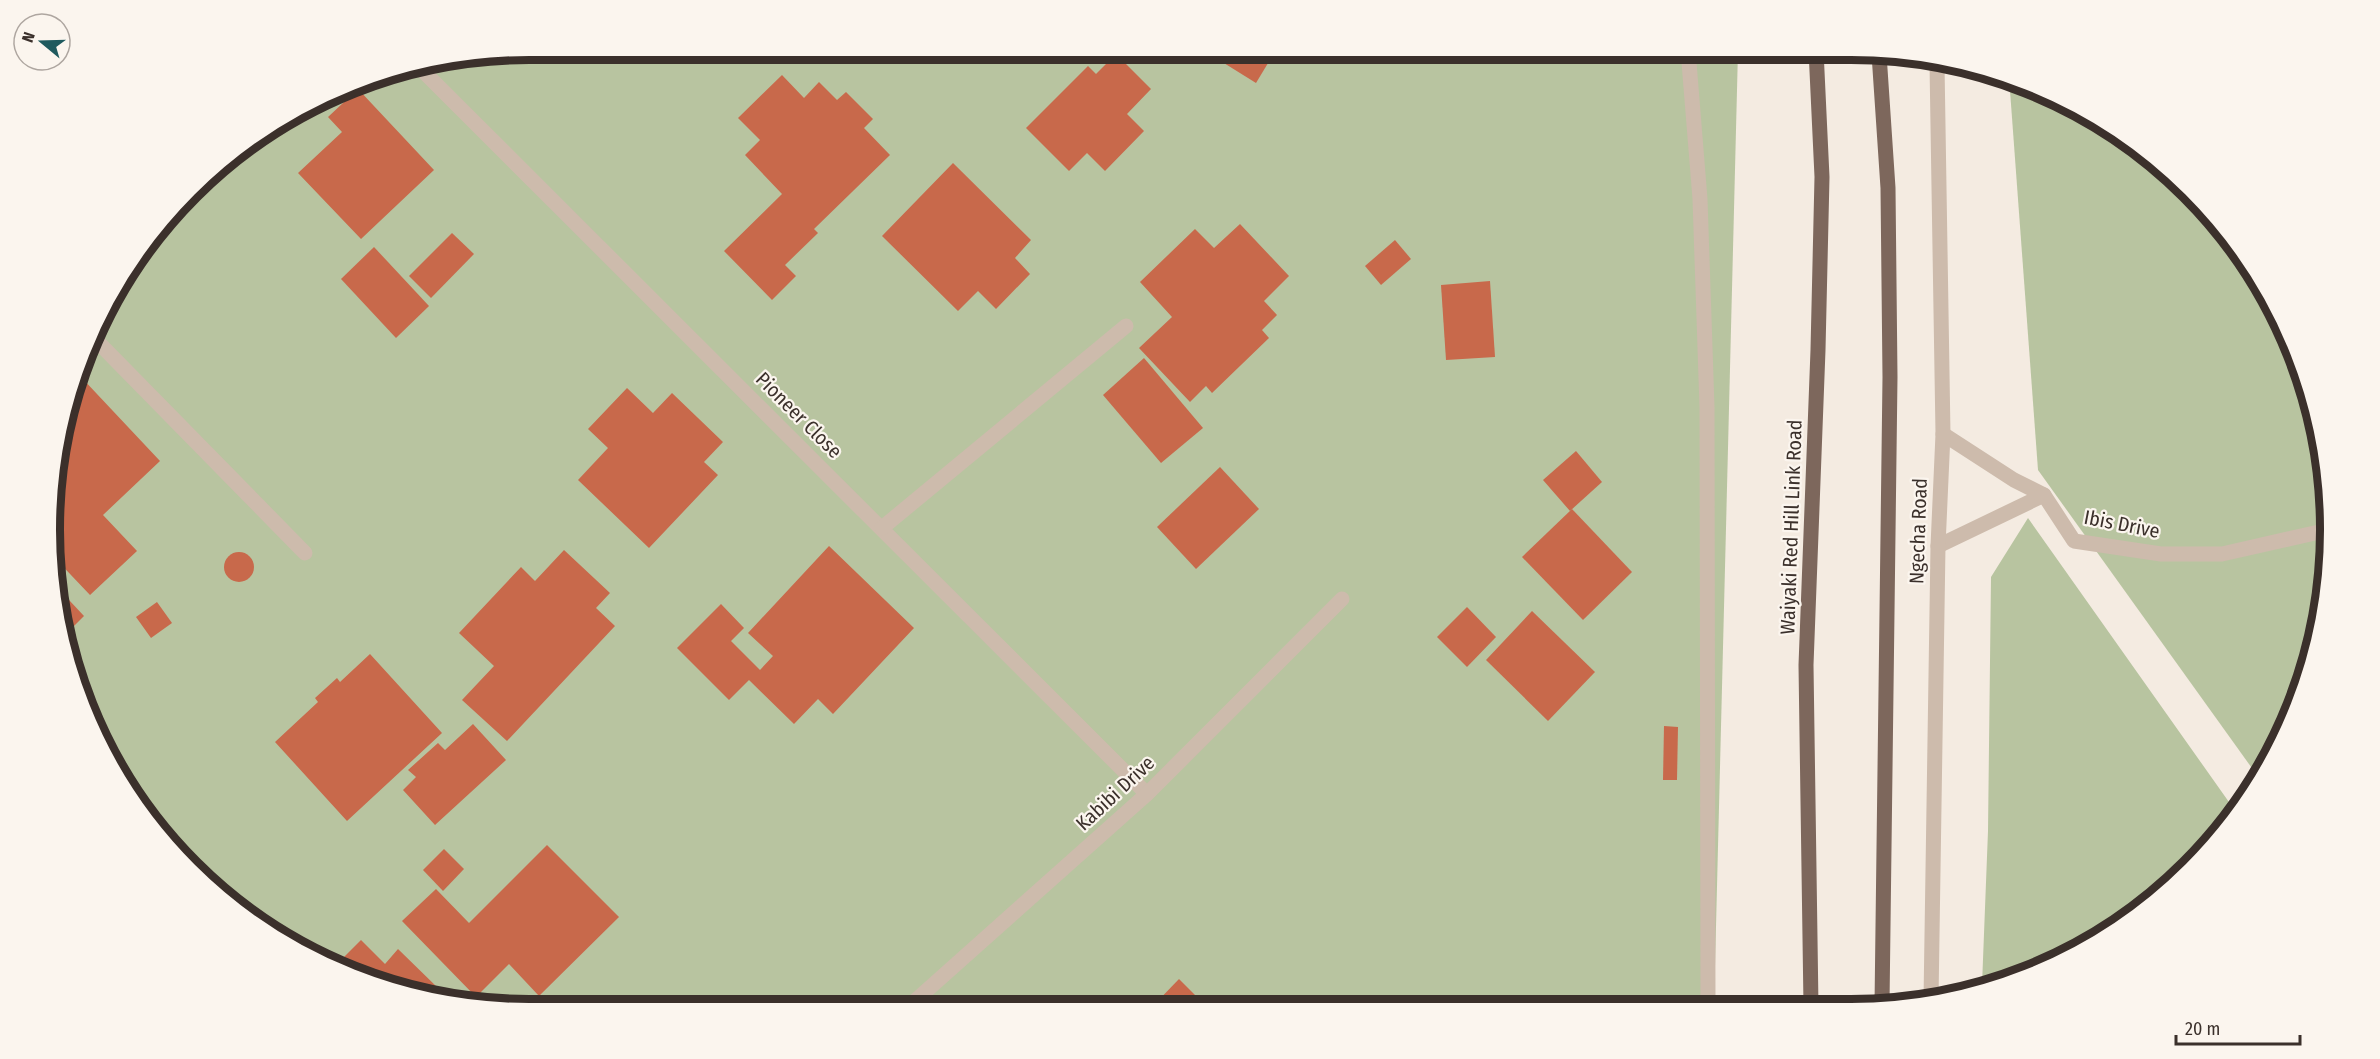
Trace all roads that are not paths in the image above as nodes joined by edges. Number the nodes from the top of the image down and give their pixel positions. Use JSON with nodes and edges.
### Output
{"nodes":[{"id":1,"x":1689,"y":60,"type":"edge"},
{"id":2,"x":1816,"y":60,"type":"edge"},
{"id":3,"x":1879,"y":61,"type":"edge"},
{"id":4,"x":1937,"y":68,"type":"edge"},
{"id":5,"x":424,"y":72,"type":"edge"},
{"id":6,"x":1126,"y":327,"type":"dead end"},
{"id":7,"x":99,"y":343,"type":"edge"},
{"id":8,"x":1943,"y":434,"type":"junction"},
{"id":9,"x":2044,"y":495,"type":"junction"},
{"id":10,"x":882,"y":528,"type":"junction"},
{"id":11,"x":2320,"y":532,"type":"edge"},
{"id":12,"x":1938,"y":546,"type":"junction"},
{"id":13,"x":305,"y":553,"type":"dead end"},
{"id":14,"x":1342,"y":599,"type":"dead end"},
{"id":15,"x":1147,"y":794,"type":"junction"},
{"id":16,"x":1931,"y":992,"type":"edge"},
{"id":17,"x":1882,"y":998,"type":"edge"},
{"id":18,"x":918,"y":999,"type":"edge"},
{"id":19,"x":1708,"y":999,"type":"edge"},
{"id":20,"x":1811,"y":999,"type":"edge"}],
"edges":[{"from":1,"to":19,"type":"street"},
{"from":2,"to":20,"type":"main road","name":"Waiyaki Red Hill Link Road"},
{"from":3,"to":17,"type":"main road"},
{"from":4,"to":8,"type":"street","name":"Ngecha Road"},
{"from":5,"to":10,"type":"street","name":"Pioneer Close"},
{"from":6,"to":10,"type":"street"},
{"from":7,"to":13,"type":"street"},
{"from":8,"to":9,"type":"street"},
{"from":8,"to":12,"type":"street","name":"Ngecha Road"},
{"from":9,"to":11,"type":"street","name":"Ibis Drive"},
{"from":9,"to":12,"type":"street"},
{"from":10,"to":15,"type":"street","name":"Pioneer Close"},
{"from":12,"to":16,"type":"street","name":"Ngecha Road"},
{"from":14,"to":15,"type":"street","name":"Kabibi Drive"},
{"from":15,"to":18,"type":"street","name":"Kabibi Drive"}]}
